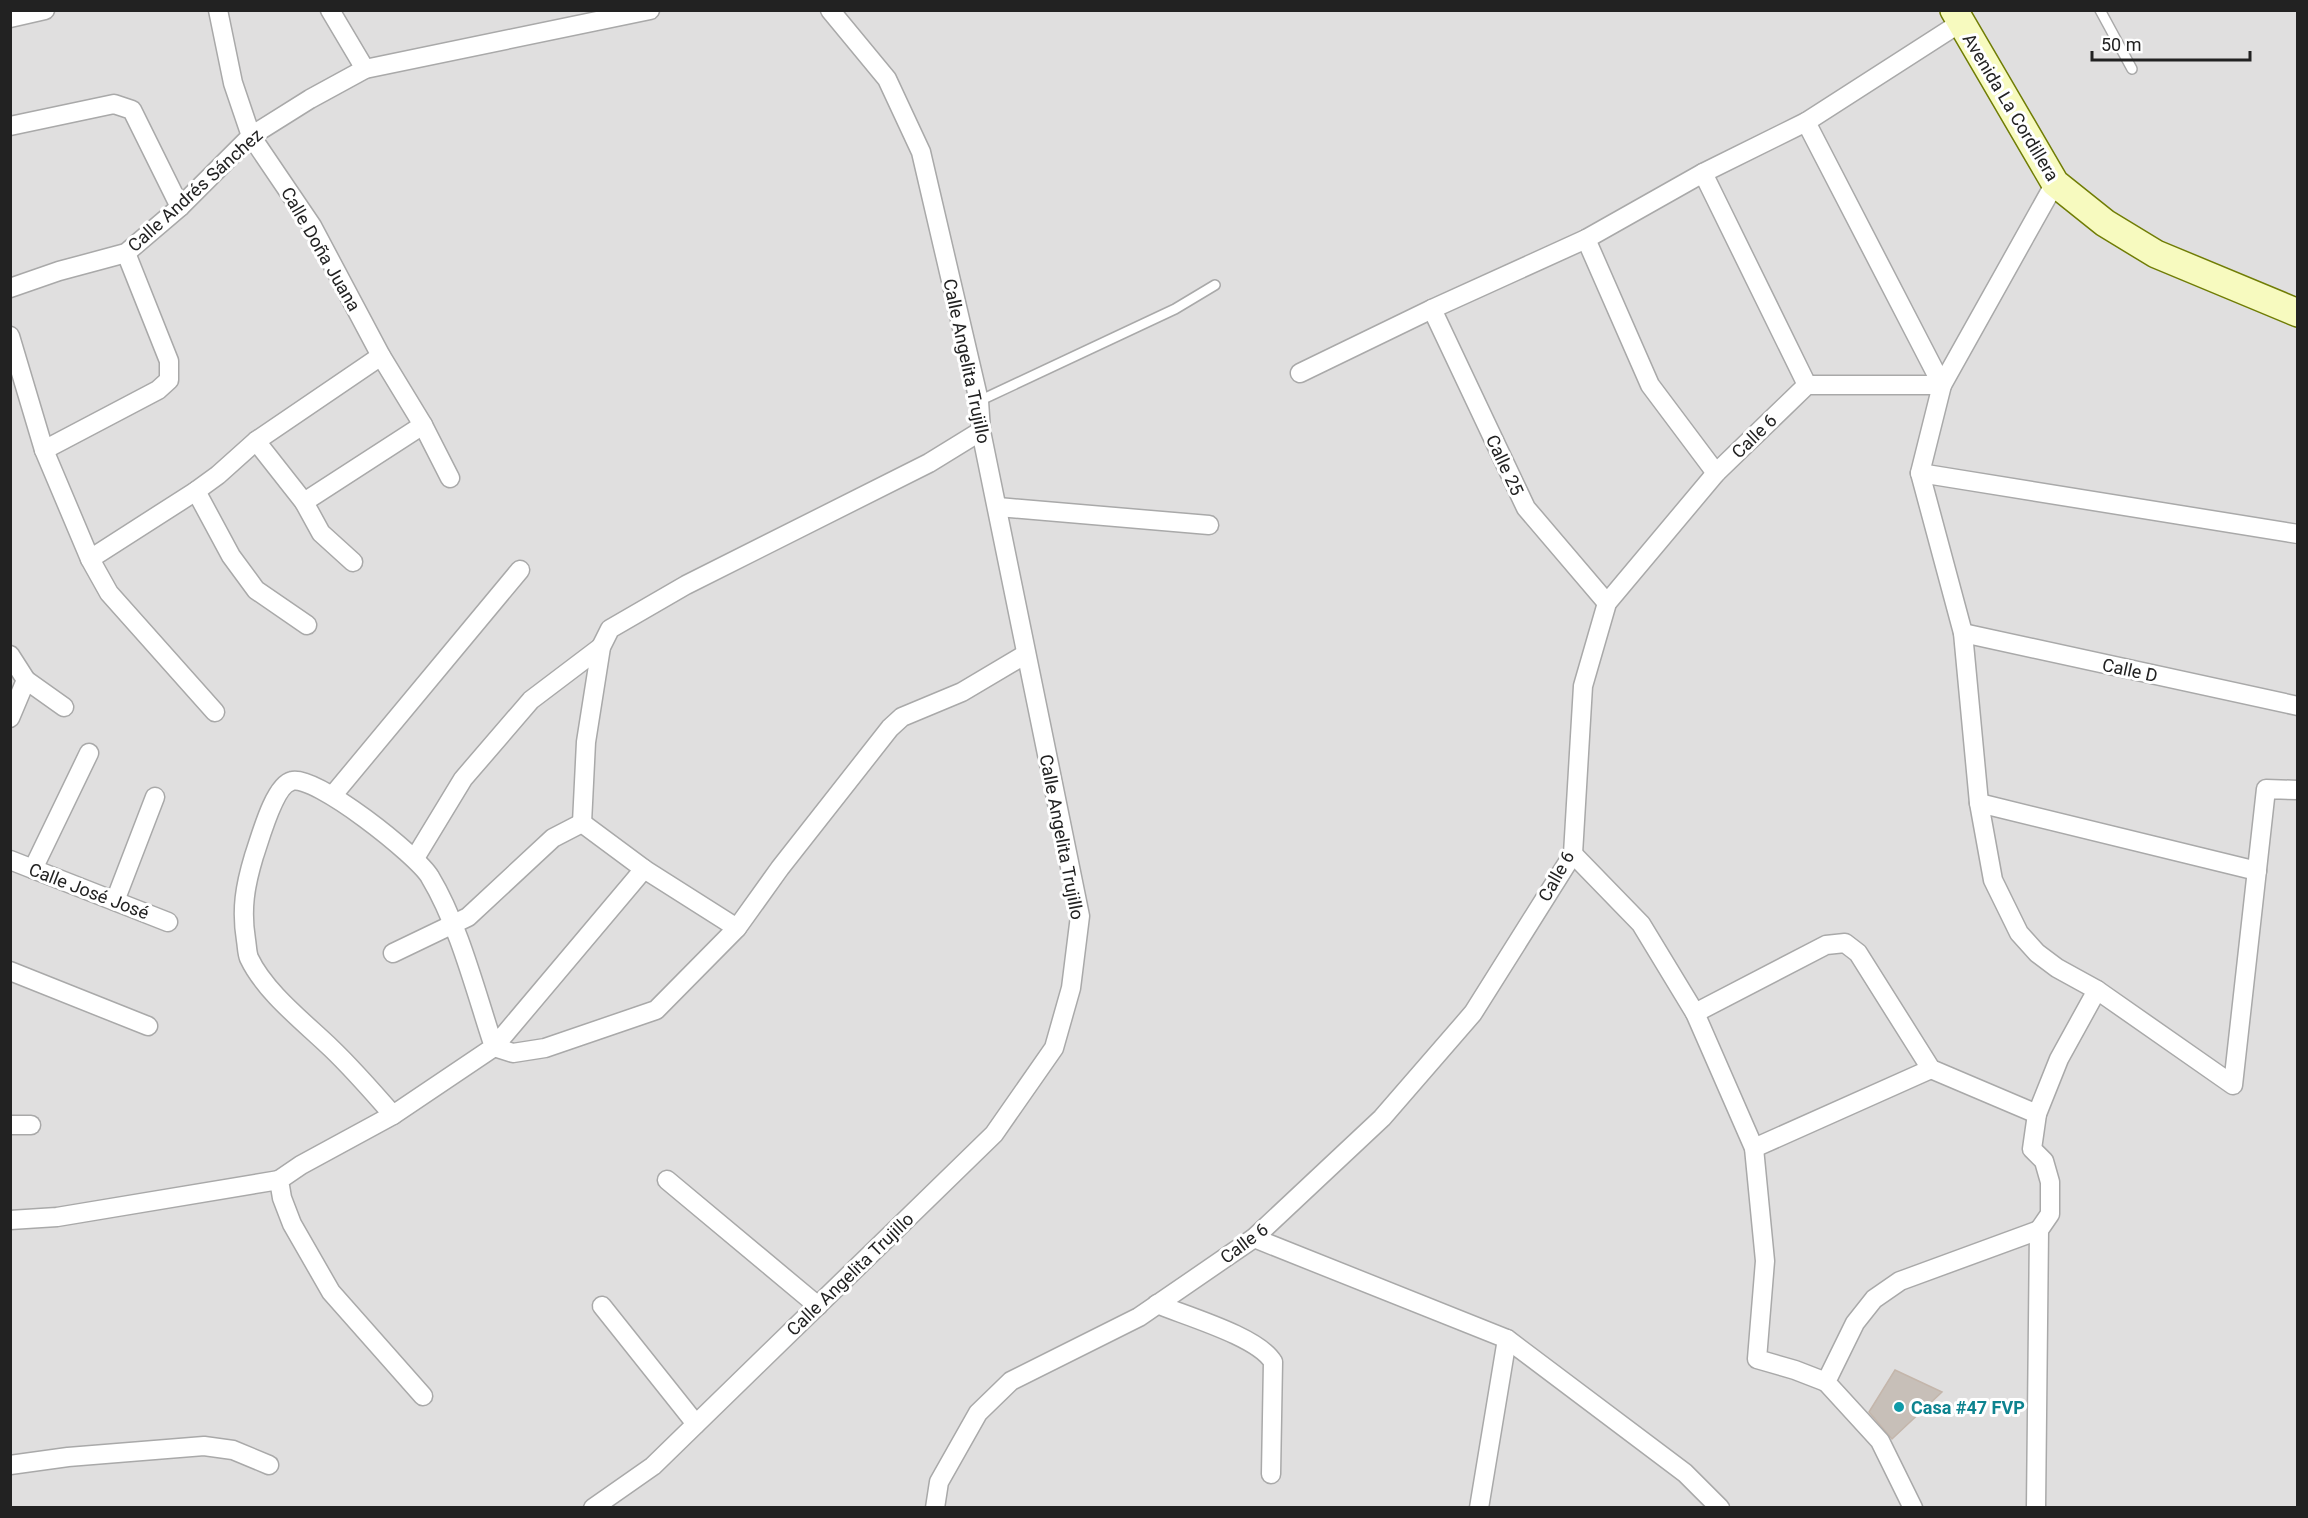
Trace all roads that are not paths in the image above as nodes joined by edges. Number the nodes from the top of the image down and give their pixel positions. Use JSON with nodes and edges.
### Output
{"nodes":[{"id":1,"x":45,"y":10,"type":"edge"},
{"id":2,"x":218,"y":10,"type":"edge"},
{"id":3,"x":330,"y":10,"type":"edge"},
{"id":4,"x":650,"y":10,"type":"edge"},
{"id":5,"x":830,"y":10,"type":"edge"},
{"id":6,"x":2100,"y":10,"type":"edge"},
{"id":7,"x":1957,"y":17,"type":"edge"},
{"id":8,"x":10,"y":18,"type":"edge"},
{"id":9,"x":365,"y":69,"type":"junction"},
{"id":10,"x":2132,"y":69,"type":"dead end"},
{"id":11,"x":1806,"y":122,"type":"junction"},
{"id":12,"x":10,"y":126,"type":"edge"},
{"id":13,"x":251,"y":136,"type":"junction"},
{"id":14,"x":1703,"y":173,"type":"junction"},
{"id":15,"x":2055,"y":183,"type":"junction"},
{"id":16,"x":180,"y":207,"type":"junction"},
{"id":17,"x":1586,"y":238,"type":"junction"},
{"id":18,"x":126,"y":252,"type":"junction"},
{"id":19,"x":1215,"y":285,"type":"dead end"},
{"id":20,"x":10,"y":288,"type":"edge"},
{"id":21,"x":1432,"y":309,"type":"junction"},
{"id":22,"x":2298,"y":313,"type":"edge"},
{"id":23,"x":10,"y":336,"type":"edge"},
{"id":24,"x":381,"y":356,"type":"junction"},
{"id":25,"x":1300,"y":373,"type":"dead end"},
{"id":26,"x":1807,"y":385,"type":"junction"},
{"id":27,"x":1942,"y":385,"type":"junction"},
{"id":28,"x":979,"y":401,"type":"junction"},
{"id":29,"x":423,"y":425,"type":"junction"},
{"id":30,"x":981,"y":431,"type":"junction"},
{"id":31,"x":256,"y":441,"type":"junction"},
{"id":32,"x":44,"y":450,"type":"junction"},
{"id":33,"x":1716,"y":473,"type":"junction"},
{"id":34,"x":1920,"y":473,"type":"junction"},
{"id":35,"x":450,"y":478,"type":"dead end"},
{"id":36,"x":196,"y":490,"type":"junction"},
{"id":37,"x":304,"y":502,"type":"junction"},
{"id":38,"x":998,"y":507,"type":"junction"},
{"id":39,"x":1209,"y":525,"type":"dead end"},
{"id":40,"x":2298,"y":534,"type":"edge"},
{"id":41,"x":90,"y":559,"type":"junction"},
{"id":42,"x":353,"y":562,"type":"dead end"},
{"id":43,"x":520,"y":570,"type":"dead end"},
{"id":44,"x":1607,"y":603,"type":"junction"},
{"id":45,"x":307,"y":625,"type":"dead end"},
{"id":46,"x":1964,"y":633,"type":"junction"},
{"id":47,"x":601,"y":647,"type":"junction"},
{"id":48,"x":10,"y":654,"type":"edge"},
{"id":49,"x":1026,"y":654,"type":"junction"},
{"id":50,"x":26,"y":680,"type":"junction"},
{"id":51,"x":64,"y":706,"type":"dead end"},
{"id":52,"x":2298,"y":706,"type":"edge"},
{"id":53,"x":215,"y":712,"type":"dead end"},
{"id":54,"x":10,"y":718,"type":"edge"},
{"id":55,"x":89,"y":753,"type":"dead end"},
{"id":56,"x":2298,"y":790,"type":"edge"},
{"id":57,"x":333,"y":795,"type":"junction"},
{"id":58,"x":155,"y":797,"type":"dead end"},
{"id":59,"x":1979,"y":803,"type":"junction"},
{"id":60,"x":582,"y":823,"type":"junction"},
{"id":61,"x":1573,"y":854,"type":"junction"},
{"id":62,"x":415,"y":858,"type":"junction"},
{"id":63,"x":10,"y":860,"type":"edge"},
{"id":64,"x":33,"y":869,"type":"junction"},
{"id":65,"x":644,"y":869,"type":"junction"},
{"id":66,"x":2257,"y":871,"type":"junction"},
{"id":67,"x":115,"y":901,"type":"junction"},
{"id":68,"x":168,"y":922,"type":"dead end"},
{"id":69,"x":453,"y":925,"type":"junction"},
{"id":70,"x":737,"y":928,"type":"junction"},
{"id":71,"x":393,"y":953,"type":"dead end"},
{"id":72,"x":10,"y":971,"type":"edge"},
{"id":73,"x":2097,"y":990,"type":"junction"},
{"id":74,"x":1695,"y":1013,"type":"junction"},
{"id":75,"x":148,"y":1026,"type":"dead end"},
{"id":76,"x":494,"y":1047,"type":"junction"},
{"id":77,"x":1931,"y":1069,"type":"junction"},
{"id":78,"x":2037,"y":1114,"type":"junction"},
{"id":79,"x":393,"y":1115,"type":"junction"},
{"id":80,"x":10,"y":1125,"type":"edge"},
{"id":81,"x":31,"y":1125,"type":"dead end"},
{"id":82,"x":1754,"y":1148,"type":"junction"},
{"id":83,"x":279,"y":1180,"type":"junction"},
{"id":84,"x":667,"y":1180,"type":"dead end"},
{"id":85,"x":10,"y":1220,"type":"edge"},
{"id":86,"x":2039,"y":1230,"type":"junction"},
{"id":87,"x":1254,"y":1238,"type":"junction"},
{"id":88,"x":1157,"y":1305,"type":"junction"},
{"id":89,"x":602,"y":1306,"type":"dead end"},
{"id":90,"x":818,"y":1306,"type":"junction"},
{"id":91,"x":1507,"y":1338,"type":"junction"},
{"id":92,"x":1826,"y":1382,"type":"junction"},
{"id":93,"x":423,"y":1396,"type":"dead end"},
{"id":94,"x":696,"y":1424,"type":"junction"},
{"id":95,"x":10,"y":1465,"type":"edge"},
{"id":96,"x":269,"y":1465,"type":"dead end"},
{"id":97,"x":1270,"y":1474,"type":"dead end"},
{"id":98,"x":593,"y":1508,"type":"edge"},
{"id":99,"x":935,"y":1508,"type":"edge"},
{"id":100,"x":1479,"y":1508,"type":"edge"},
{"id":101,"x":1720,"y":1508,"type":"edge"},
{"id":102,"x":1913,"y":1508,"type":"edge"},
{"id":103,"x":2036,"y":1508,"type":"edge"}],
"edges":[{"from":1,"to":8,"type":"street"},
{"from":2,"to":13,"type":"street","name":"Calle Doña Juana"},
{"from":3,"to":9,"type":"street"},
{"from":4,"to":9,"type":"street","name":"Calle Andrés Sánchez"},
{"from":5,"to":28,"type":"street","name":"Calle Angelita Trujillo"},
{"from":6,"to":10,"type":"lane"},
{"from":7,"to":11,"type":"street"},
{"from":7,"to":15,"type":"main road","name":"Avenida La Cordillera"},
{"from":9,"to":13,"type":"street","name":"Calle Andrés Sánchez"},
{"from":11,"to":14,"type":"street"},
{"from":11,"to":27,"type":"street"},
{"from":12,"to":16,"type":"street"},
{"from":13,"to":16,"type":"street","name":"Calle Andrés Sánchez"},
{"from":13,"to":24,"type":"street","name":"Calle Doña Juana"},
{"from":14,"to":17,"type":"street"},
{"from":14,"to":26,"type":"street"},
{"from":15,"to":22,"type":"main road","name":"Avenida La Cordillera"},
{"from":15,"to":27,"type":"street"},
{"from":16,"to":18,"type":"street","name":"Calle Andrés Sánchez"},
{"from":17,"to":21,"type":"street"},
{"from":17,"to":33,"type":"street"},
{"from":18,"to":20,"type":"street","name":"Calle Andrés Sánchez"},
{"from":18,"to":32,"type":"street"},
{"from":19,"to":28,"type":"lane"},
{"from":21,"to":25,"type":"street"},
{"from":21,"to":44,"type":"street","name":"Calle 25"},
{"from":23,"to":32,"type":"street"},
{"from":24,"to":29,"type":"street","name":"Calle Doña Juana"},
{"from":24,"to":31,"type":"street"},
{"from":26,"to":27,"type":"street"},
{"from":26,"to":33,"type":"street","name":"Calle 6"},
{"from":27,"to":34,"type":"street"},
{"from":28,"to":30,"type":"street","name":"Calle Angelita Trujillo"},
{"from":29,"to":35,"type":"street","name":"Calle Doña Juana"},
{"from":29,"to":37,"type":"street"},
{"from":30,"to":38,"type":"street","name":"Calle Angelita Trujillo"},
{"from":30,"to":47,"type":"street"},
{"from":31,"to":36,"type":"street"},
{"from":31,"to":37,"type":"street"},
{"from":32,"to":41,"type":"street"},
{"from":33,"to":44,"type":"street","name":"Calle 6"},
{"from":34,"to":40,"type":"street"},
{"from":34,"to":46,"type":"street"},
{"from":36,"to":41,"type":"street"},
{"from":36,"to":45,"type":"street"},
{"from":37,"to":42,"type":"street"},
{"from":38,"to":39,"type":"street"},
{"from":38,"to":49,"type":"street","name":"Calle Angelita Trujillo"},
{"from":41,"to":53,"type":"street"},
{"from":43,"to":57,"type":"street"},
{"from":44,"to":61,"type":"street","name":"Calle 6"},
{"from":46,"to":52,"type":"street","name":"Calle D"},
{"from":46,"to":59,"type":"street"},
{"from":47,"to":60,"type":"street"},
{"from":47,"to":62,"type":"street"},
{"from":48,"to":50,"type":"street"},
{"from":49,"to":70,"type":"street"},
{"from":49,"to":90,"type":"street","name":"Calle Angelita Trujillo"},
{"from":50,"to":51,"type":"street"},
{"from":50,"to":54,"type":"street"},
{"from":55,"to":64,"type":"street"},
{"from":56,"to":66,"type":"street"},
{"from":57,"to":62,"type":"street"},
{"from":57,"to":79,"type":"street"},
{"from":58,"to":67,"type":"street"},
{"from":59,"to":66,"type":"street"},
{"from":59,"to":73,"type":"street"},
{"from":60,"to":65,"type":"street"},
{"from":60,"to":69,"type":"street"},
{"from":61,"to":74,"type":"street"},
{"from":61,"to":87,"type":"street","name":"Calle 6"},
{"from":62,"to":69,"type":"street"},
{"from":63,"to":64,"type":"street","name":"Calle José José"},
{"from":64,"to":67,"type":"street","name":"Calle José José"},
{"from":65,"to":70,"type":"street"},
{"from":65,"to":76,"type":"street"},
{"from":66,"to":73,"type":"street"},
{"from":67,"to":68,"type":"street","name":"Calle José José"},
{"from":69,"to":71,"type":"street"},
{"from":69,"to":76,"type":"street"},
{"from":70,"to":76,"type":"street"},
{"from":72,"to":75,"type":"street"},
{"from":73,"to":78,"type":"street"},
{"from":74,"to":77,"type":"street"},
{"from":74,"to":82,"type":"street"},
{"from":76,"to":79,"type":"street"},
{"from":77,"to":78,"type":"street"},
{"from":77,"to":82,"type":"street"},
{"from":78,"to":86,"type":"street"},
{"from":79,"to":83,"type":"street"},
{"from":80,"to":81,"type":"street"},
{"from":82,"to":92,"type":"street"},
{"from":83,"to":85,"type":"street"},
{"from":83,"to":93,"type":"street"},
{"from":84,"to":90,"type":"street"},
{"from":86,"to":92,"type":"street"},
{"from":86,"to":103,"type":"street"},
{"from":87,"to":88,"type":"street","name":"Calle 6"},
{"from":87,"to":91,"type":"street"},
{"from":88,"to":97,"type":"street"},
{"from":88,"to":99,"type":"street","name":"Calle 6"},
{"from":89,"to":94,"type":"street"},
{"from":90,"to":94,"type":"street","name":"Calle Angelita Trujillo"},
{"from":91,"to":100,"type":"street"},
{"from":91,"to":101,"type":"street"},
{"from":92,"to":102,"type":"street"},
{"from":94,"to":98,"type":"street","name":"Calle Angelita Trujillo"},
{"from":95,"to":96,"type":"street"}]}
